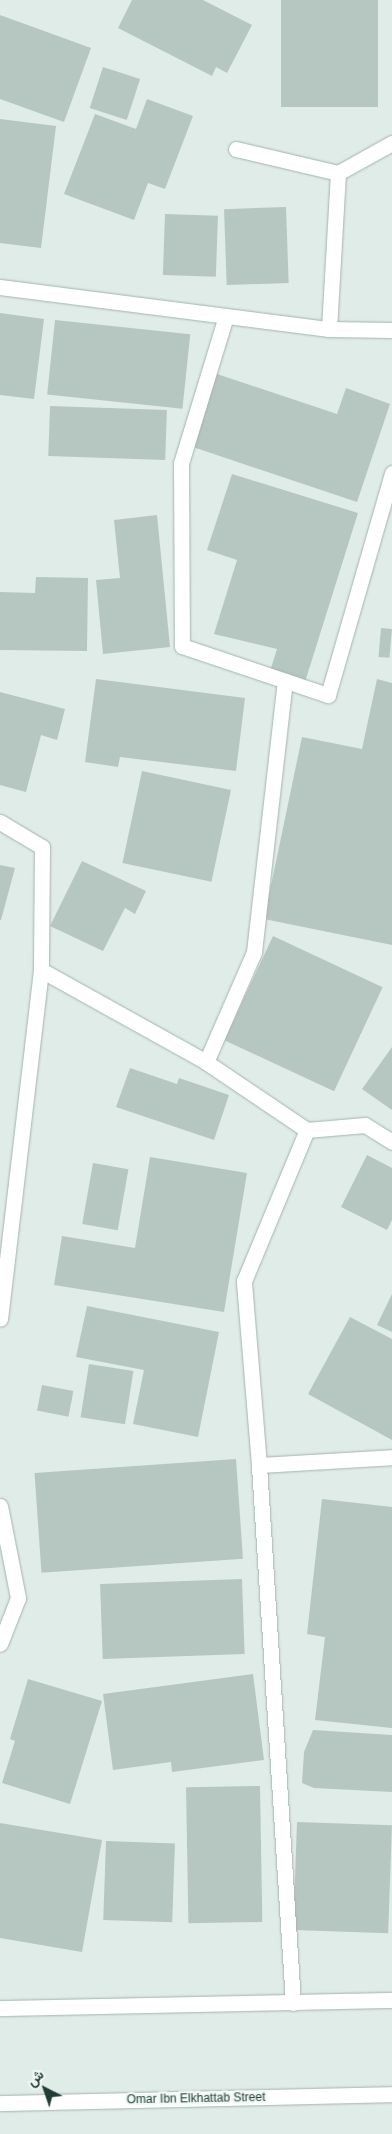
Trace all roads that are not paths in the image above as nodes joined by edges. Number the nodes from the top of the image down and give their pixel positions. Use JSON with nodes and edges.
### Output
{"nodes":[{"id":1,"x":392,"y":143,"type":"edge"},
{"id":2,"x":236,"y":149,"type":"dead end"},
{"id":3,"x":338,"y":173,"type":"junction"},
{"id":4,"x":0,"y":286,"type":"edge"},
{"id":5,"x":226,"y":316,"type":"junction"},
{"id":6,"x":329,"y":329,"type":"junction"},
{"id":7,"x":392,"y":330,"type":"edge"},
{"id":8,"x":392,"y":473,"type":"edge"},
{"id":9,"x":285,"y":680,"type":"junction"},
{"id":10,"x":0,"y":822,"type":"edge"},
{"id":11,"x":40,"y":970,"type":"junction"},
{"id":12,"x":206,"y":1062,"type":"junction"},
{"id":13,"x":308,"y":1130,"type":"junction"},
{"id":14,"x":392,"y":1142,"type":"edge"},
{"id":15,"x":0,"y":1319,"type":"edge"},
{"id":16,"x":392,"y":1457,"type":"edge"},
{"id":17,"x":259,"y":1465,"type":"junction"},
{"id":18,"x":0,"y":1506,"type":"edge"},
{"id":19,"x":0,"y":1644,"type":"edge"},
{"id":20,"x":392,"y":2000,"type":"edge"},
{"id":21,"x":293,"y":2003,"type":"junction"},
{"id":22,"x":0,"y":2008,"type":"edge"},
{"id":23,"x":392,"y":2094,"type":"edge"},
{"id":24,"x":0,"y":2103,"type":"edge"}],
"edges":[{"from":1,"to":3,"type":"street"},
{"from":2,"to":3,"type":"street"},
{"from":3,"to":6,"type":"street"},
{"from":4,"to":5,"type":"street"},
{"from":5,"to":6,"type":"street"},
{"from":5,"to":9,"type":"street"},
{"from":6,"to":7,"type":"street"},
{"from":8,"to":9,"type":"street"},
{"from":9,"to":12,"type":"street"},
{"from":10,"to":11,"type":"street"},
{"from":11,"to":12,"type":"street"},
{"from":11,"to":15,"type":"street"},
{"from":12,"to":13,"type":"street"},
{"from":13,"to":14,"type":"street"},
{"from":13,"to":17,"type":"street"},
{"from":16,"to":17,"type":"street"},
{"from":17,"to":21,"type":"street"},
{"from":18,"to":19,"type":"street"},
{"from":20,"to":21,"type":"street"},
{"from":21,"to":22,"type":"street"},
{"from":23,"to":24,"type":"street","name":"Omar Ibn Elkhattab Street"}]}
